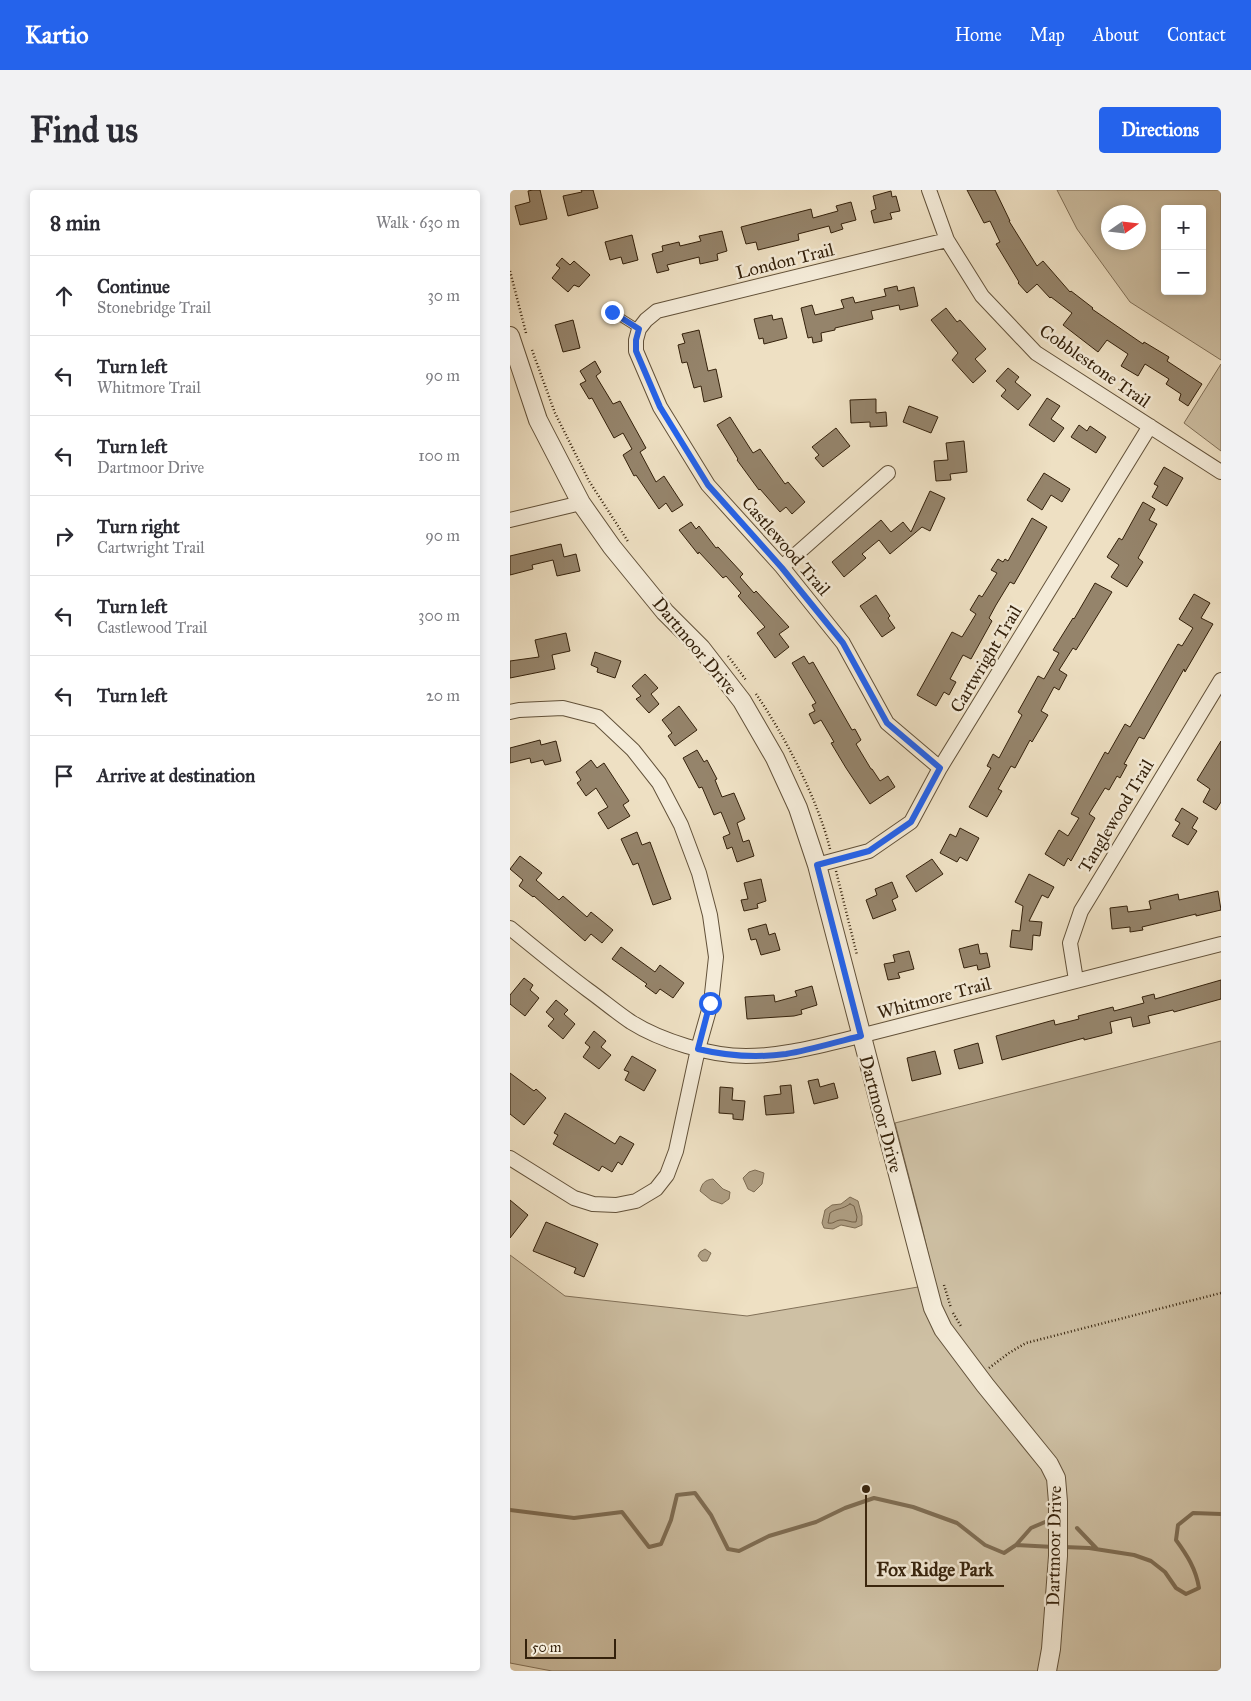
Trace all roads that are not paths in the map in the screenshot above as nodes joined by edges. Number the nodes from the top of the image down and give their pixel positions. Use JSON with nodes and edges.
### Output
{"nodes":[{"id":1,"x":929,"y":190,"type":"edge"},
{"id":2,"x":947,"y":240,"type":"junction"},
{"id":3,"x":612,"y":312,"type":"dead end"},
{"id":4,"x":639,"y":329,"type":"junction"},
{"id":5,"x":510,"y":336,"type":"edge"},
{"id":6,"x":1150,"y":426,"type":"junction"},
{"id":7,"x":1221,"y":472,"type":"edge"},
{"id":8,"x":888,"y":473,"type":"dead end"},
{"id":9,"x":581,"y":503,"type":"junction"},
{"id":10,"x":510,"y":520,"type":"edge"},
{"id":11,"x":782,"y":568,"type":"junction"},
{"id":12,"x":1221,"y":680,"type":"edge"},
{"id":13,"x":510,"y":712,"type":"edge"},
{"id":14,"x":940,"y":768,"type":"junction"},
{"id":15,"x":825,"y":863,"type":"junction"},
{"id":16,"x":510,"y":928,"type":"edge"},
{"id":17,"x":1221,"y":944,"type":"edge"},
{"id":18,"x":1076,"y":980,"type":"junction"},
{"id":19,"x":861,"y":1036,"type":"junction"},
{"id":20,"x":698,"y":1049,"type":"junction"},
{"id":21,"x":510,"y":1158,"type":"edge"},
{"id":22,"x":1047,"y":1671,"type":"edge"}],
"edges":[{"from":1,"to":2,"type":"street","name":"Cobblestone Trail"},
{"from":2,"to":4,"type":"street","name":"London Trail"},
{"from":2,"to":6,"type":"street","name":"Cobblestone Trail"},
{"from":3,"to":4,"type":"lane"},
{"from":4,"to":11,"type":"street","name":"Castlewood Trail"},
{"from":5,"to":9,"type":"street","name":"Dartmoor Drive"},
{"from":6,"to":7,"type":"street","name":"Cobblestone Trail"},
{"from":6,"to":14,"type":"street","name":"Cartwright Trail"},
{"from":8,"to":11,"type":"street"},
{"from":9,"to":10,"type":"street"},
{"from":9,"to":15,"type":"street","name":"Dartmoor Drive"},
{"from":11,"to":14,"type":"street","name":"Castlewood Trail"},
{"from":12,"to":18,"type":"street","name":"Tanglewood Trail"},
{"from":13,"to":20,"type":"street"},
{"from":14,"to":15,"type":"street","name":"Cartwright Trail"},
{"from":15,"to":19,"type":"street","name":"Dartmoor Drive"},
{"from":16,"to":20,"type":"street","name":"Whitmore Trail"},
{"from":17,"to":18,"type":"street","name":"Whitmore Trail"},
{"from":18,"to":19,"type":"street","name":"Whitmore Trail"},
{"from":19,"to":20,"type":"street","name":"Whitmore Trail"},
{"from":19,"to":22,"type":"street","name":"Dartmoor Drive"},
{"from":20,"to":21,"type":"street"}]}
